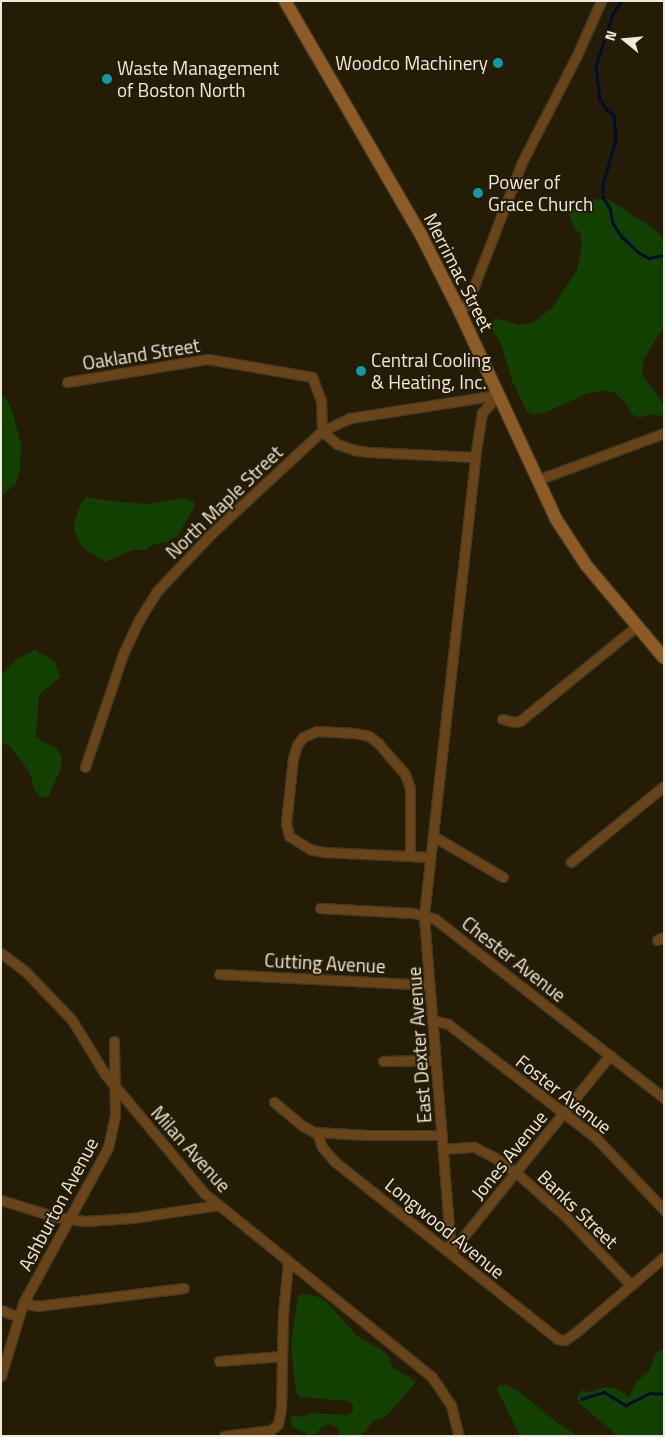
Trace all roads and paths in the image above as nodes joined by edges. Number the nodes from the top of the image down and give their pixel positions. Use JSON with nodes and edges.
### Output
{"nodes":[{"id":1,"x":286,"y":1,"type":"edge"},
{"id":2,"x":601,"y":1,"type":"edge"},
{"id":3,"x":460,"y":312,"type":"junction"},
{"id":4,"x":67,"y":382,"type":"dead end"},
{"id":5,"x":498,"y":394,"type":"junction"},
{"id":6,"x":322,"y":431,"type":"junction"},
{"id":7,"x":664,"y":433,"type":"edge"},
{"id":8,"x":474,"y":456,"type":"junction"},
{"id":9,"x":537,"y":480,"type":"junction"},
{"id":10,"x":637,"y":626,"type":"junction"},
{"id":11,"x":664,"y":658,"type":"edge"},
{"id":12,"x":502,"y":720,"type":"dead end"},
{"id":13,"x":85,"y":767,"type":"dead end"},
{"id":14,"x":664,"y":786,"type":"edge"},
{"id":15,"x":432,"y":836,"type":"junction"},
{"id":16,"x":410,"y":855,"type":"junction"},
{"id":17,"x":430,"y":857,"type":"junction"},
{"id":18,"x":571,"y":862,"type":"dead end"},
{"id":19,"x":502,"y":877,"type":"dead end"},
{"id":20,"x":320,"y":908,"type":"dead end"},
{"id":21,"x":424,"y":915,"type":"junction"},
{"id":22,"x":1,"y":953,"type":"edge"},
{"id":23,"x":219,"y":974,"type":"dead end"},
{"id":24,"x":430,"y":985,"type":"junction"},
{"id":25,"x":433,"y":1020,"type":"junction"},
{"id":26,"x":114,"y":1041,"type":"dead end"},
{"id":27,"x":610,"y":1055,"type":"junction"},
{"id":28,"x":436,"y":1060,"type":"junction"},
{"id":29,"x":383,"y":1061,"type":"dead end"},
{"id":30,"x":116,"y":1088,"type":"junction"},
{"id":31,"x":664,"y":1098,"type":"edge"},
{"id":32,"x":274,"y":1102,"type":"dead end"},
{"id":33,"x":563,"y":1113,"type":"junction"},
{"id":34,"x":317,"y":1132,"type":"junction"},
{"id":35,"x":442,"y":1135,"type":"junction"},
{"id":36,"x":443,"y":1149,"type":"junction"},
{"id":37,"x":515,"y":1172,"type":"junction"},
{"id":38,"x":1,"y":1200,"type":"edge"},
{"id":39,"x":218,"y":1205,"type":"junction"},
{"id":40,"x":664,"y":1210,"type":"edge"},
{"id":41,"x":70,"y":1220,"type":"junction"},
{"id":42,"x":451,"y":1252,"type":"junction"},
{"id":43,"x":664,"y":1257,"type":"edge"},
{"id":44,"x":288,"y":1262,"type":"junction"},
{"id":45,"x":631,"y":1285,"type":"junction"},
{"id":46,"x":184,"y":1288,"type":"dead end"},
{"id":47,"x":23,"y":1303,"type":"junction"},
{"id":48,"x":1,"y":1310,"type":"edge"},
{"id":49,"x":18,"y":1317,"type":"junction"},
{"id":50,"x":282,"y":1356,"type":"junction"},
{"id":51,"x":218,"y":1361,"type":"dead end"},
{"id":52,"x":1,"y":1376,"type":"edge"},
{"id":53,"x":224,"y":1436,"type":"edge"},
{"id":54,"x":459,"y":1436,"type":"edge"}],
"edges":[{"from":1,"to":3,"type":"main road","name":"Merrimac Street"},
{"from":2,"to":3,"type":"street"},
{"from":3,"to":5,"type":"main road","name":"Merrimac Street"},
{"from":4,"to":6,"type":"street","name":"Oakland Street"},
{"from":5,"to":6,"type":"street","name":"North Maple Street"},
{"from":5,"to":8,"type":"street"},
{"from":5,"to":9,"type":"main road","name":"Merrimac Street"},
{"from":6,"to":8,"type":"street"},
{"from":6,"to":13,"type":"street","name":"North Maple Street"},
{"from":7,"to":9,"type":"street"},
{"from":8,"to":15,"type":"street","name":"East Dexter Avenue"},
{"from":9,"to":10,"type":"main road","name":"Merrimac Street"},
{"from":10,"to":11,"type":"main road","name":"Merrimac Street"},
{"from":10,"to":12,"type":"street"},
{"from":14,"to":18,"type":"street"},
{"from":15,"to":17,"type":"street","name":"East Dexter Avenue"},
{"from":15,"to":19,"type":"street"},
{"from":16,"to":16,"type":"street"},
{"from":16,"to":17,"type":"street"},
{"from":17,"to":21,"type":"street","name":"East Dexter Avenue"},
{"from":20,"to":21,"type":"street","name":"Chester Avenue"},
{"from":21,"to":24,"type":"street","name":"East Dexter Avenue"},
{"from":21,"to":27,"type":"street","name":"Chester Avenue"},
{"from":22,"to":30,"type":"street","name":"Milan Avenue"},
{"from":23,"to":24,"type":"street","name":"Cutting Avenue"},
{"from":24,"to":25,"type":"street","name":"East Dexter Avenue"},
{"from":25,"to":28,"type":"street","name":"East Dexter Avenue"},
{"from":25,"to":33,"type":"street","name":"Foster Avenue"},
{"from":26,"to":30,"type":"street","name":"Ashburton Avenue"},
{"from":27,"to":31,"type":"street","name":"Chester Avenue"},
{"from":27,"to":33,"type":"street","name":"Jones Avenue"},
{"from":28,"to":29,"type":"street"},
{"from":28,"to":35,"type":"street","name":"East Dexter Avenue"},
{"from":30,"to":39,"type":"street","name":"Milan Avenue"},
{"from":30,"to":41,"type":"street","name":"Ashburton Avenue"},
{"from":32,"to":34,"type":"street"},
{"from":33,"to":37,"type":"street","name":"Jones Avenue"},
{"from":33,"to":40,"type":"street","name":"Foster Avenue"},
{"from":34,"to":35,"type":"street"},
{"from":34,"to":42,"type":"street","name":"Longwood Avenue"},
{"from":35,"to":36,"type":"street","name":"East Dexter Avenue"},
{"from":36,"to":37,"type":"street","name":"Banks Street"},
{"from":36,"to":42,"type":"street","name":"East Dexter Avenue"},
{"from":37,"to":42,"type":"street","name":"Jones Avenue"},
{"from":37,"to":45,"type":"street","name":"Banks Street"},
{"from":38,"to":41,"type":"street"},
{"from":39,"to":41,"type":"street"},
{"from":39,"to":44,"type":"street","name":"Milan Avenue"},
{"from":41,"to":47,"type":"street","name":"Ashburton Avenue"},
{"from":42,"to":45,"type":"street","name":"Longwood Avenue"},
{"from":43,"to":45,"type":"street"},
{"from":44,"to":50,"type":"street"},
{"from":44,"to":54,"type":"street","name":"Milan Avenue"},
{"from":46,"to":47,"type":"street"},
{"from":47,"to":49,"type":"street","name":"Ashburton Avenue"},
{"from":48,"to":49,"type":"street"},
{"from":49,"to":52,"type":"street","name":"Ashburton Avenue"},
{"from":50,"to":51,"type":"street"},
{"from":50,"to":53,"type":"street"}]}
